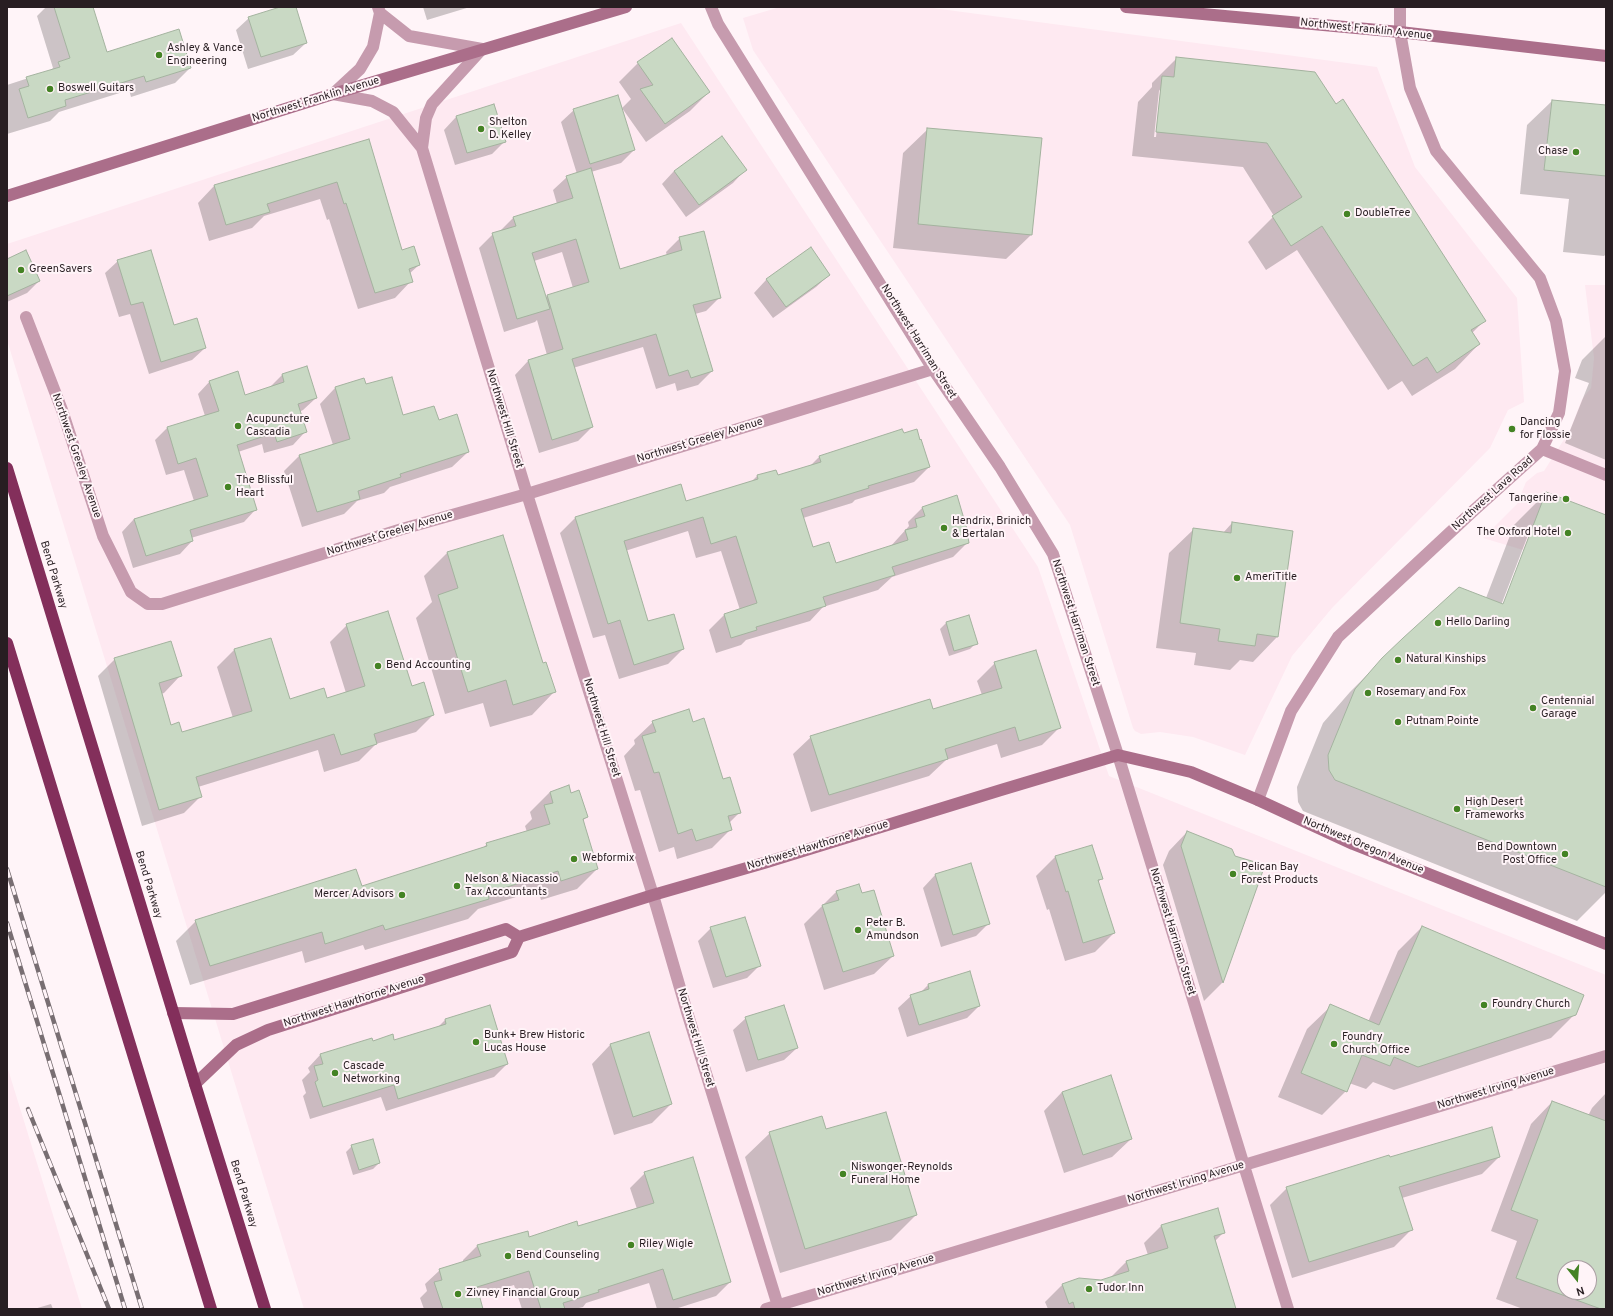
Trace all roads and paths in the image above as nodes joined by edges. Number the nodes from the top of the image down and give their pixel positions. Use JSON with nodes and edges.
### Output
{"nodes":[{"id":1,"x":626,"y":7,"type":"edge"},
{"id":2,"x":711,"y":7,"type":"edge"},
{"id":3,"x":1126,"y":7,"type":"edge"},
{"id":4,"x":1400,"y":7,"type":"edge"},
{"id":5,"x":379,"y":10,"type":"edge"},
{"id":6,"x":1400,"y":32,"type":"junction"},
{"id":7,"x":482,"y":49,"type":"junction"},
{"id":8,"x":1606,"y":56,"type":"edge"},
{"id":9,"x":333,"y":94,"type":"junction"},
{"id":10,"x":422,"y":148,"type":"junction"},
{"id":11,"x":7,"y":196,"type":"edge"},
{"id":12,"x":26,"y":317,"type":"dead end"},
{"id":13,"x":933,"y":369,"type":"junction"},
{"id":14,"x":1542,"y":449,"type":"junction"},
{"id":15,"x":7,"y":468,"type":"edge"},
{"id":16,"x":1606,"y":474,"type":"edge"},
{"id":17,"x":527,"y":494,"type":"junction"},
{"id":18,"x":7,"y":643,"type":"edge"},
{"id":19,"x":1118,"y":755,"type":"junction"},
{"id":20,"x":1258,"y":800,"type":"junction"},
{"id":21,"x":653,"y":895,"type":"junction"},
{"id":22,"x":519,"y":937,"type":"junction"},
{"id":23,"x":1606,"y":944,"type":"edge"},
{"id":24,"x":173,"y":1013,"type":"junction"},
{"id":25,"x":1606,"y":1056,"type":"edge"},
{"id":26,"x":195,"y":1084,"type":"junction"},
{"id":27,"x":1243,"y":1165,"type":"junction"},
{"id":28,"x":779,"y":1307,"type":"edge"},
{"id":29,"x":211,"y":1309,"type":"edge"},
{"id":30,"x":265,"y":1309,"type":"edge"},
{"id":31,"x":766,"y":1309,"type":"edge"},
{"id":32,"x":1288,"y":1309,"type":"edge"}],
"edges":[{"from":1,"to":7,"type":"street","name":"Northwest Franklin Avenue"},
{"from":2,"to":13,"type":"street","name":"Northwest Harriman Street"},
{"from":3,"to":6,"type":"street","name":"Northwest Franklin Avenue"},
{"from":4,"to":6,"type":"street","name":"Northwest Lava Road"},
{"from":5,"to":7,"type":"street"},
{"from":5,"to":9,"type":"street"},
{"from":6,"to":8,"type":"street","name":"Northwest Franklin Avenue"},
{"from":6,"to":14,"type":"street","name":"Northwest Lava Road"},
{"from":7,"to":9,"type":"street","name":"Northwest Franklin Avenue"},
{"from":7,"to":10,"type":"street","name":"Northwest Hill Street"},
{"from":9,"to":10,"type":"street","name":"Northwest Hill Street"},
{"from":9,"to":11,"type":"street","name":"Northwest Franklin Avenue"},
{"from":10,"to":17,"type":"street","name":"Northwest Hill Street"},
{"from":12,"to":17,"type":"street","name":"Northwest Greeley Avenue"},
{"from":13,"to":17,"type":"street","name":"Northwest Greeley Avenue"},
{"from":13,"to":19,"type":"street","name":"Northwest Harriman Street"},
{"from":14,"to":16,"type":"street"},
{"from":14,"to":20,"type":"street","name":"Northwest Lava Road"},
{"from":15,"to":24,"type":"highway","name":"Bend Parkway"},
{"from":17,"to":21,"type":"street","name":"Northwest Hill Street"},
{"from":18,"to":29,"type":"highway"},
{"from":19,"to":20,"type":"street","name":"Northwest Oregon Avenue"},
{"from":19,"to":21,"type":"street","name":"Northwest Hawthorne Avenue"},
{"from":19,"to":27,"type":"street","name":"Northwest Harriman Street"},
{"from":20,"to":23,"type":"street","name":"Northwest Oregon Avenue"},
{"from":21,"to":22,"type":"street","name":"Northwest Hawthorne Avenue"},
{"from":21,"to":28,"type":"street","name":"Northwest Hill Street"},
{"from":22,"to":24,"type":"street"},
{"from":22,"to":26,"type":"street","name":"Northwest Hawthorne Avenue"},
{"from":24,"to":26,"type":"highway","name":"Bend Parkway"},
{"from":25,"to":27,"type":"street","name":"Northwest Irving Avenue"},
{"from":26,"to":30,"type":"highway","name":"Bend Parkway"},
{"from":27,"to":28,"type":"street","name":"Northwest Irving Avenue"},
{"from":27,"to":32,"type":"street","name":"Northwest Harriman Street"},
{"from":28,"to":31,"type":"street","name":"Northwest Irving Avenue"}]}
